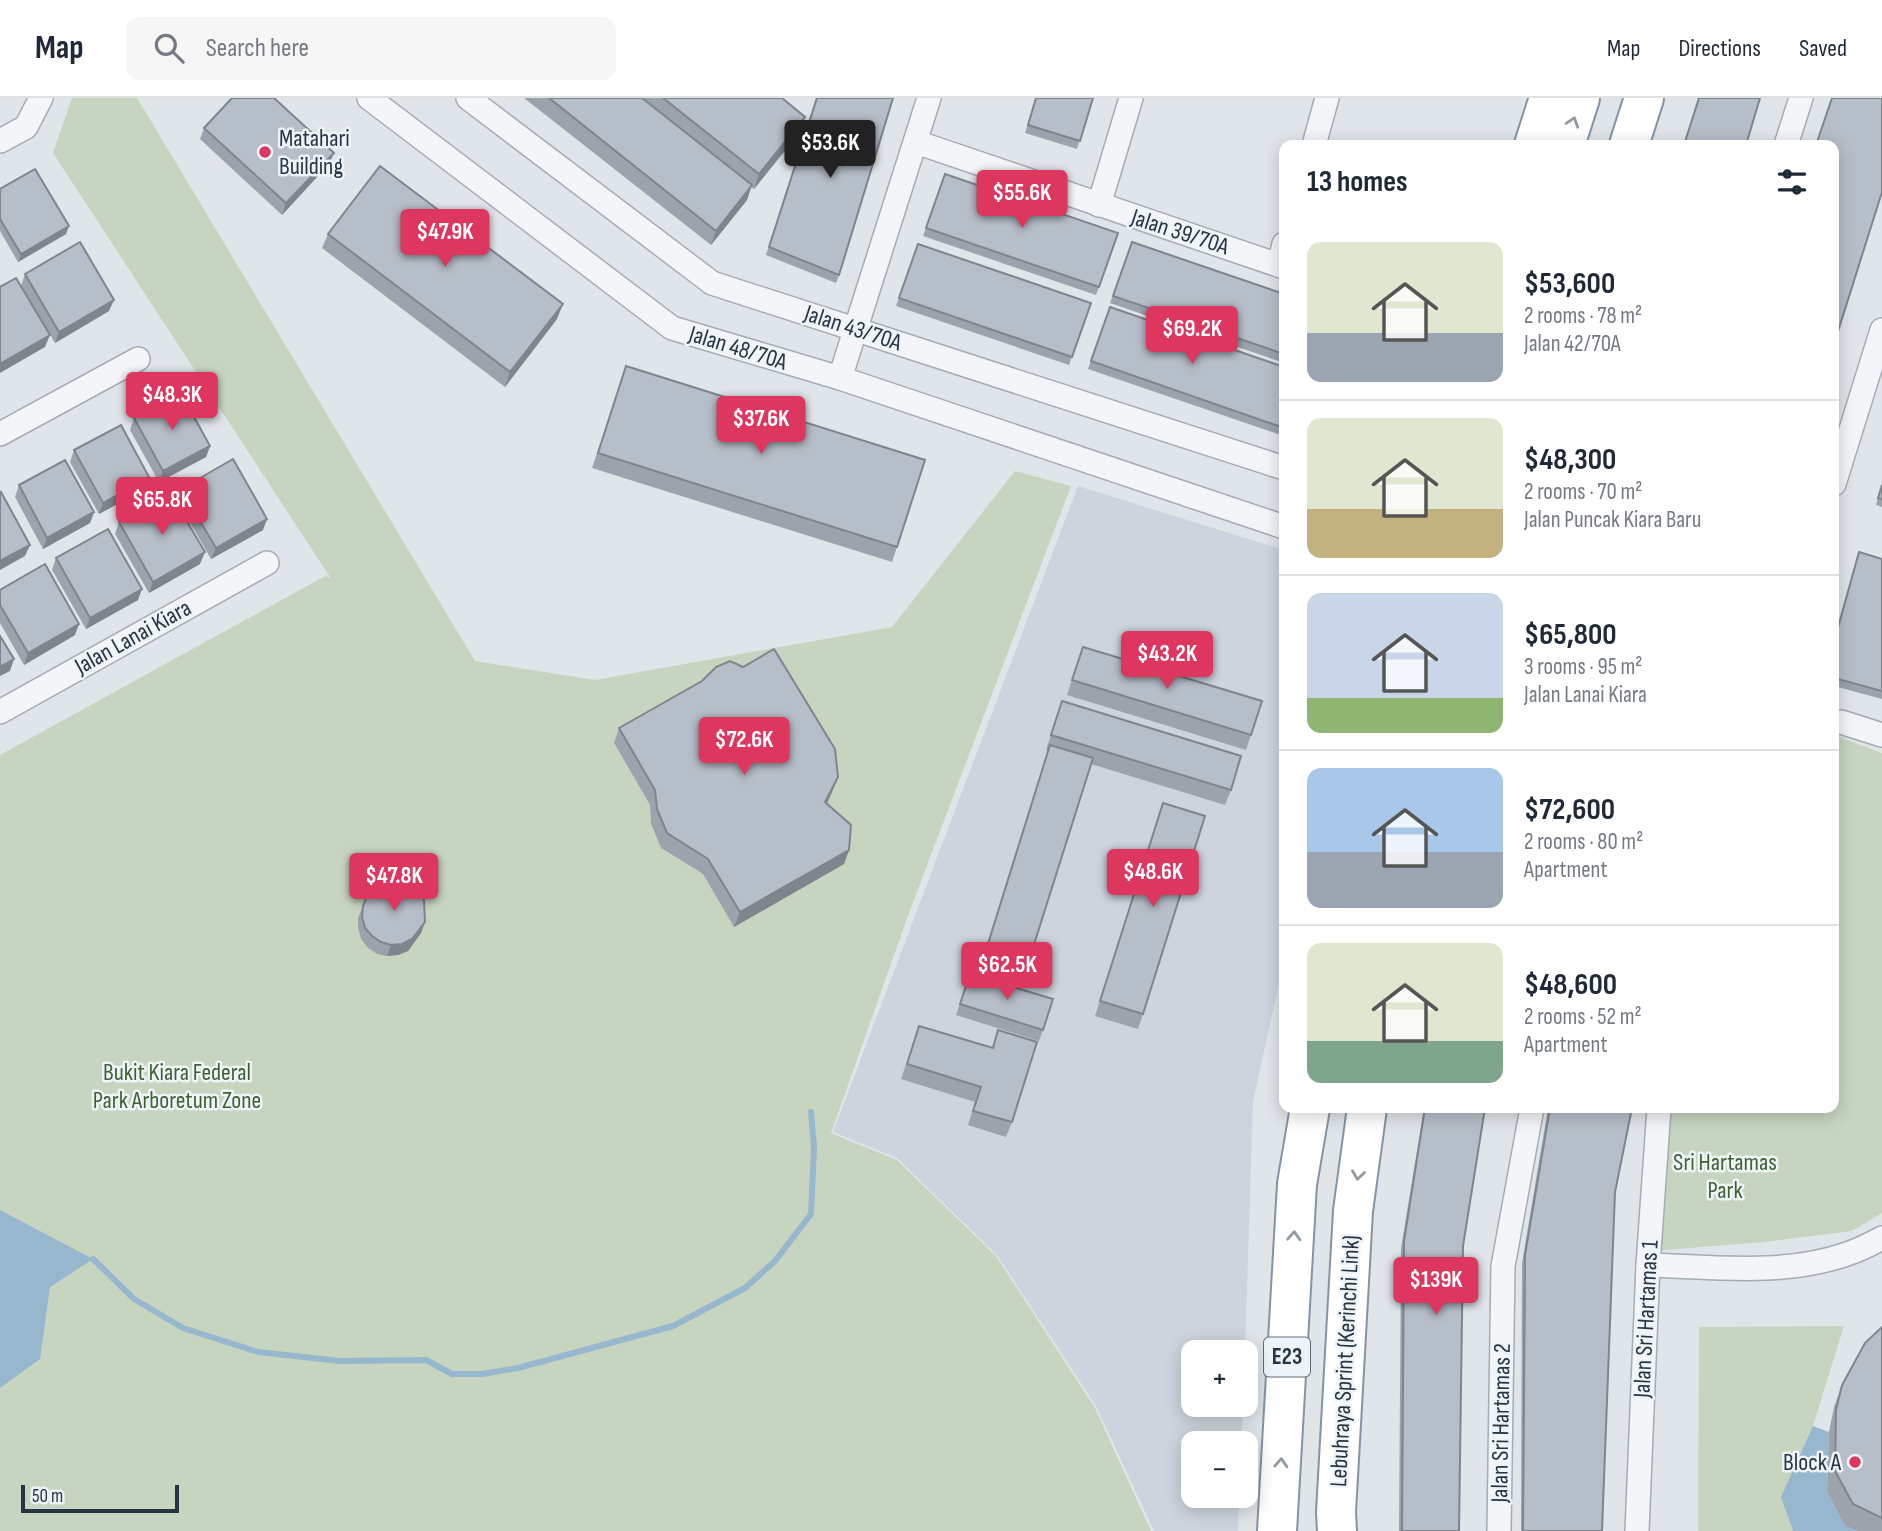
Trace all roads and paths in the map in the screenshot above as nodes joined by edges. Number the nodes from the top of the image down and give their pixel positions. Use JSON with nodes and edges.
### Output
{"nodes":[{"id":1,"x":41,"y":98,"type":"edge"},
{"id":2,"x":369,"y":98,"type":"edge"},
{"id":3,"x":468,"y":98,"type":"edge"},
{"id":4,"x":929,"y":98,"type":"edge"},
{"id":5,"x":1131,"y":98,"type":"edge"},
{"id":6,"x":1327,"y":98,"type":"edge"},
{"id":7,"x":1549,"y":98,"type":"edge"},
{"id":8,"x":1580,"y":98,"type":"edge"},
{"id":9,"x":1625,"y":98,"type":"edge"},
{"id":10,"x":1644,"y":98,"type":"edge"},
{"id":11,"x":1801,"y":98,"type":"edge"},
{"id":12,"x":1315,"y":140,"type":"edge"},
{"id":13,"x":1536,"y":140,"type":"edge"},
{"id":14,"x":1567,"y":140,"type":"edge"},
{"id":15,"x":1612,"y":140,"type":"edge"},
{"id":16,"x":1631,"y":140,"type":"edge"},
{"id":17,"x":1788,"y":140,"type":"edge"},
{"id":18,"x":0,"y":141,"type":"edge"},
{"id":19,"x":916,"y":142,"type":"junction"},
{"id":20,"x":1098,"y":205,"type":"junction"},
{"id":21,"x":1279,"y":258,"type":"edge"},
{"id":22,"x":856,"y":329,"type":"junction"},
{"id":23,"x":1882,"y":330,"type":"edge"},
{"id":24,"x":138,"y":359,"type":"dead end"},
{"id":25,"x":840,"y":378,"type":"junction"},
{"id":26,"x":0,"y":434,"type":"edge"},
{"id":27,"x":1279,"y":466,"type":"edge"},
{"id":28,"x":1839,"y":468,"type":"edge"},
{"id":29,"x":1279,"y":525,"type":"edge"},
{"id":30,"x":267,"y":563,"type":"dead end"},
{"id":31,"x":0,"y":712,"type":"edge"},
{"id":32,"x":1840,"y":722,"type":"dead end"},
{"id":33,"x":1882,"y":735,"type":"edge"},
{"id":34,"x":1290,"y":1113,"type":"edge"},
{"id":35,"x":1309,"y":1113,"type":"edge"},
{"id":36,"x":1366,"y":1113,"type":"edge"},
{"id":37,"x":1531,"y":1113,"type":"edge"},
{"id":38,"x":1659,"y":1113,"type":"edge"},
{"id":39,"x":1297,"y":1184,"type":"junction"},
{"id":40,"x":1882,"y":1238,"type":"edge"},
{"id":41,"x":1648,"y":1265,"type":"junction"},
{"id":42,"x":1277,"y":1531,"type":"edge"},
{"id":43,"x":1337,"y":1531,"type":"edge"},
{"id":44,"x":1499,"y":1531,"type":"edge"},
{"id":45,"x":1637,"y":1531,"type":"edge"}],
"edges":[{"from":1,"to":18,"type":"street"},
{"from":2,"to":25,"type":"street","name":"Jalan 48/70A"},
{"from":3,"to":22,"type":"street","name":"Jalan 43/70A"},
{"from":4,"to":19,"type":"street"},
{"from":5,"to":20,"type":"street"},
{"from":6,"to":12,"type":"street"},
{"from":7,"to":13,"type":"highway"},
{"from":14,"to":8,"type":"highway","one_way":true},
{"from":9,"to":15,"type":"highway"},
{"from":10,"to":16,"type":"highway"},
{"from":11,"to":17,"type":"street"},
{"from":19,"to":20,"type":"street","name":"Jalan 39/70A"},
{"from":19,"to":22,"type":"street"},
{"from":20,"to":21,"type":"street","name":"Jalan 39/70A"},
{"from":22,"to":25,"type":"street"},
{"from":22,"to":27,"type":"street","name":"Jalan 43/70A"},
{"from":23,"to":28,"type":"street"},
{"from":24,"to":26,"type":"street"},
{"from":25,"to":29,"type":"street","name":"Jalan 48/70A"},
{"from":30,"to":31,"type":"street","name":"Jalan Lanai Kiara"},
{"from":32,"to":33,"type":"street"},
{"from":34,"to":39,"type":"highway"},
{"from":35,"to":39,"type":"highway","number":"E23"},
{"from":36,"to":43,"type":"highway","name":"Lebuhraya Sprint (Kerinchi Link)","number":"E23","one_way":true},
{"from":37,"to":44,"type":"street","name":"Jalan Sri Hartamas 2"},
{"from":38,"to":41,"type":"street","name":"Jalan Sri Hartamas 1"},
{"from":42,"to":39,"type":"highway","number":"E23","one_way":true},
{"from":40,"to":41,"type":"street"},
{"from":41,"to":45,"type":"street","name":"Jalan Sri Hartamas 1"}]}
